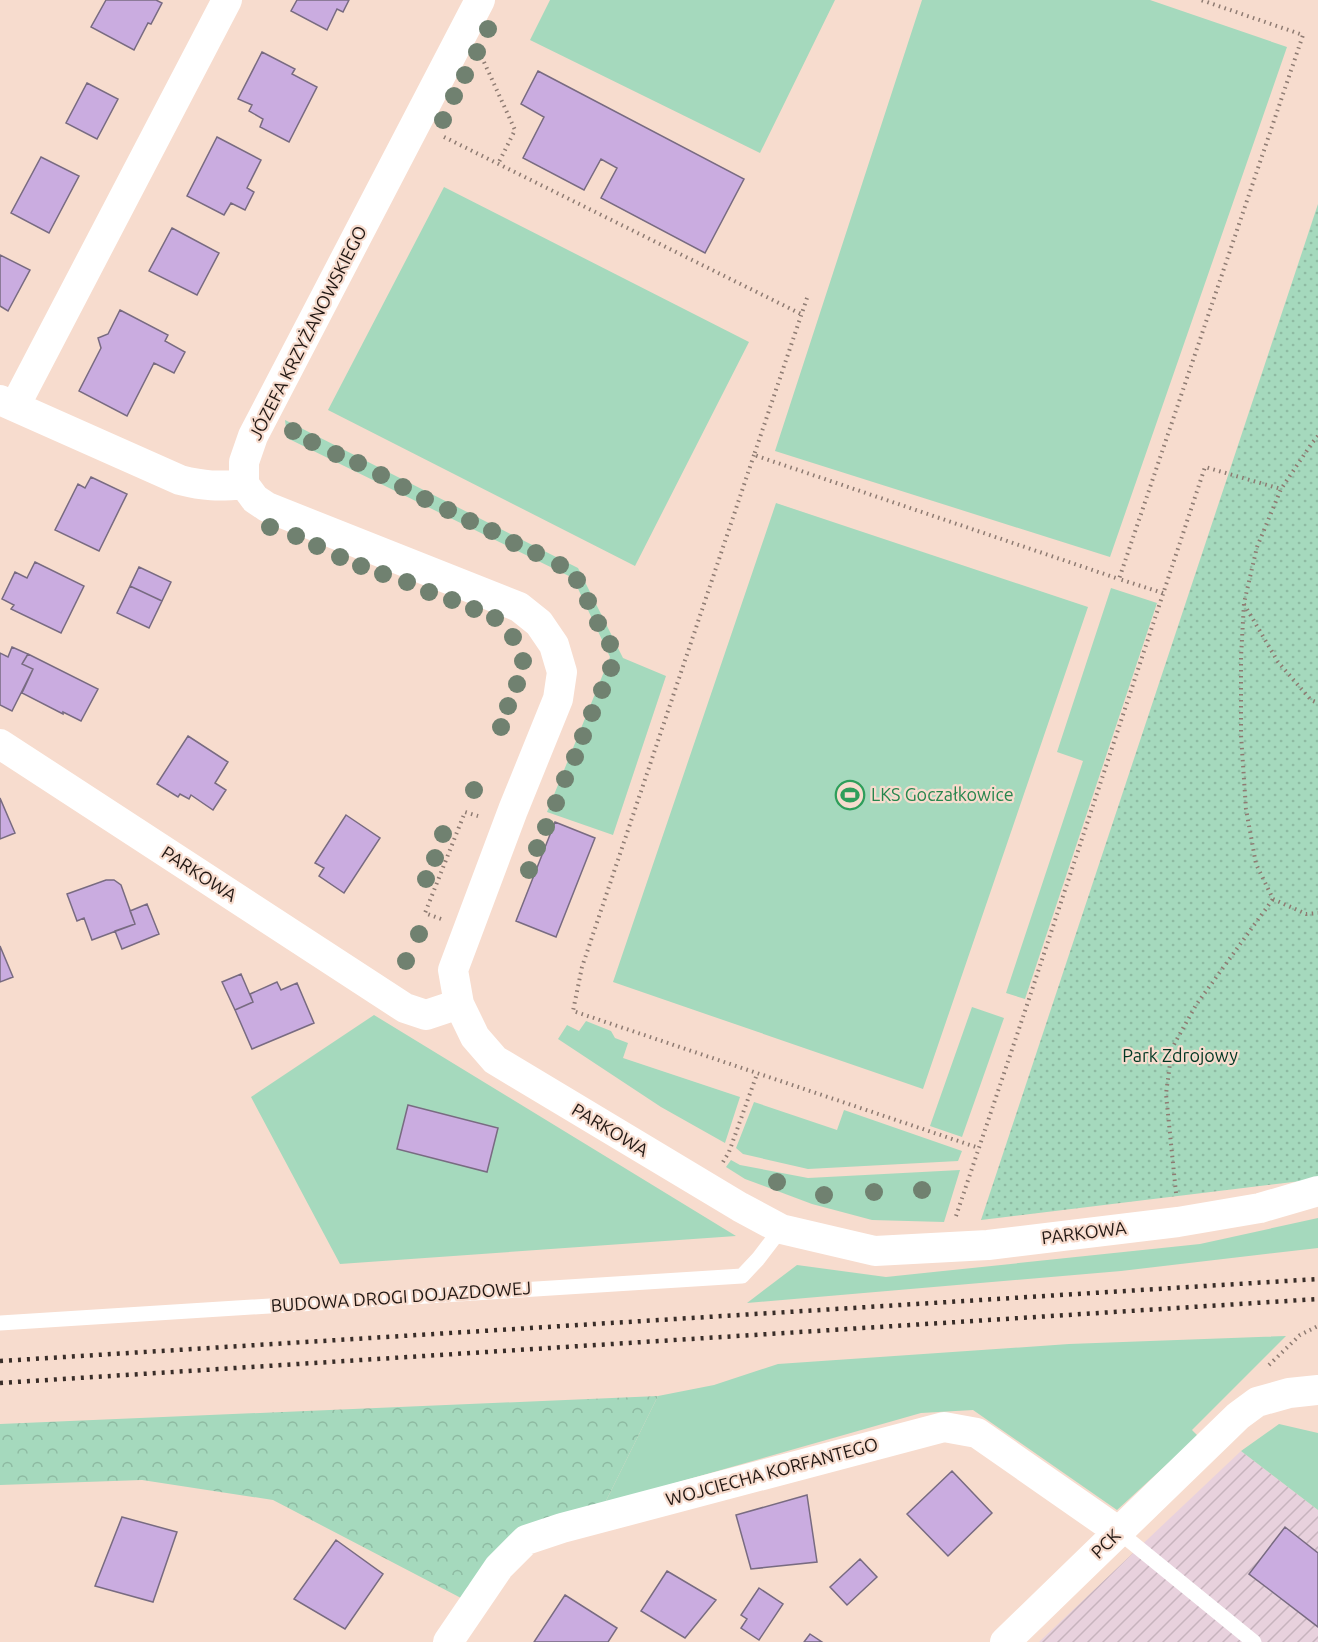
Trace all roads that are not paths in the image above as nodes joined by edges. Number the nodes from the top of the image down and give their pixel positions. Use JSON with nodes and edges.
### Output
{"nodes":[{"id":1,"x":227,"y":0,"type":"edge"},
{"id":2,"x":480,"y":0,"type":"edge"},
{"id":3,"x":8,"y":403,"type":"edge"},
{"id":4,"x":244,"y":484,"type":"junction"},
{"id":5,"x":0,"y":744,"type":"edge"},
{"id":6,"x":459,"y":1004,"type":"junction"},
{"id":7,"x":1318,"y":1191,"type":"edge"},
{"id":8,"x":781,"y":1229,"type":"junction"},
{"id":9,"x":0,"y":1323,"type":"edge"},
{"id":10,"x":1318,"y":1390,"type":"edge"},
{"id":11,"x":1119,"y":1532,"type":"junction"},
{"id":12,"x":448,"y":1642,"type":"edge"},
{"id":13,"x":1005,"y":1642,"type":"edge"},
{"id":14,"x":1254,"y":1642,"type":"edge"}],
"edges":[{"from":1,"to":3,"type":"street"},
{"from":2,"to":4,"type":"street","name":"JÓZEFA KRZYŻANOWSKIEGO"},
{"from":3,"to":4,"type":"street"},
{"from":4,"to":6,"type":"street"},
{"from":5,"to":6,"type":"street","name":"PARKOWA"},
{"from":6,"to":8,"type":"street","name":"PARKOWA"},
{"from":7,"to":8,"type":"street","name":"PARKOWA"},
{"from":8,"to":9,"type":"lane","name":"BUDOWA DROGI DOJAZDOWEJ"},
{"from":10,"to":11,"type":"street","name":"PCK"},
{"from":11,"to":12,"type":"street","name":"WOJCIECHA KORFANTEGO"},
{"from":11,"to":13,"type":"street","name":"PCK"},
{"from":11,"to":14,"type":"lane"}]}
